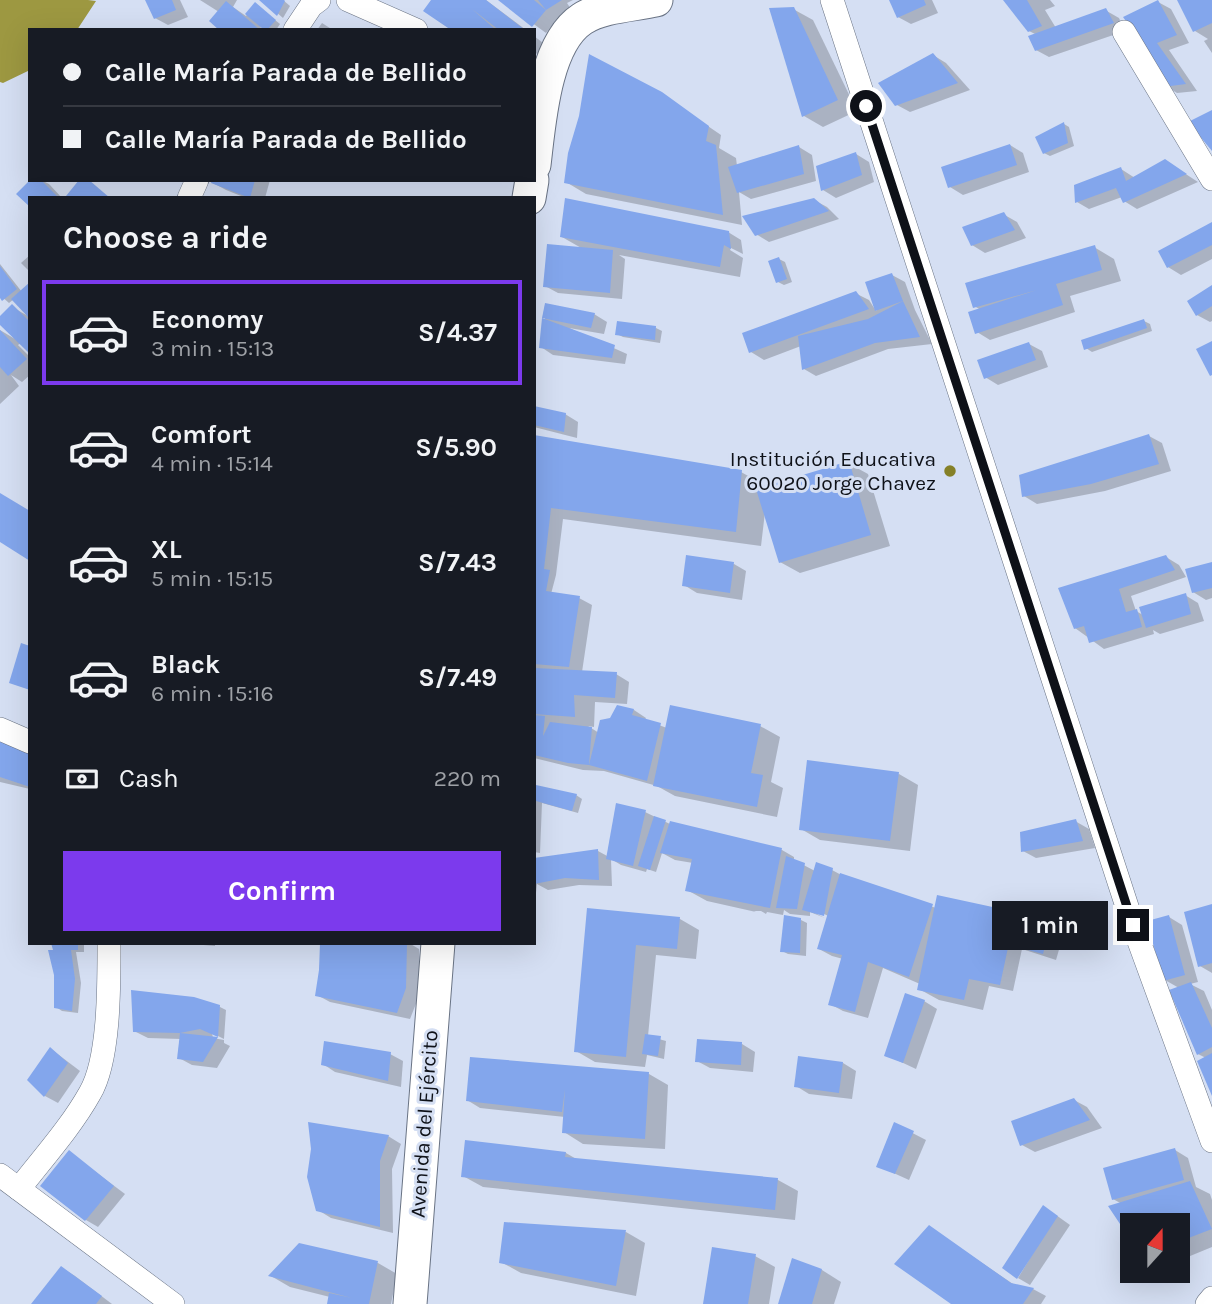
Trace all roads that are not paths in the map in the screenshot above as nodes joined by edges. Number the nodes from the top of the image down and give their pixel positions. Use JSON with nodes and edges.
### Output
{"nodes":[{"id":1,"x":319,"y":0,"type":"edge"},
{"id":2,"x":348,"y":0,"type":"edge"},
{"id":3,"x":656,"y":0,"type":"edge"},
{"id":4,"x":832,"y":0,"type":"edge"},
{"id":5,"x":296,"y":28,"type":"edge"},
{"id":6,"x":411,"y":28,"type":"edge"},
{"id":7,"x":1124,"y":32,"type":"dead end"},
{"id":8,"x":539,"y":83,"type":"edge"},
{"id":9,"x":536,"y":132,"type":"edge"},
{"id":10,"x":1212,"y":178,"type":"edge"},
{"id":11,"x":0,"y":729,"type":"edge"},
{"id":12,"x":28,"y":741,"type":"edge"},
{"id":13,"x":108,"y":945,"type":"edge"},
{"id":14,"x":438,"y":945,"type":"edge"},
{"id":15,"x":1212,"y":1141,"type":"edge"},
{"id":16,"x":0,"y":1175,"type":"edge"},
{"id":17,"x":19,"y":1189,"type":"junction"},
{"id":18,"x":1212,"y":1298,"type":"edge"},
{"id":19,"x":173,"y":1304,"type":"edge"},
{"id":20,"x":410,"y":1304,"type":"edge"},
{"id":21,"x":1207,"y":1304,"type":"edge"}],
"edges":[{"from":1,"to":5,"type":"street"},
{"from":2,"to":6,"type":"street"},
{"from":3,"to":8,"type":"main road"},
{"from":4,"to":15,"type":"street"},
{"from":7,"to":10,"type":"street"},
{"from":8,"to":9,"type":"main road"},
{"from":11,"to":12,"type":"street"},
{"from":13,"to":17,"type":"street"},
{"from":14,"to":20,"type":"main road","name":"Avenida del Ejército"},
{"from":16,"to":17,"type":"street"},
{"from":17,"to":19,"type":"street"},
{"from":18,"to":21,"type":"street"}]}
